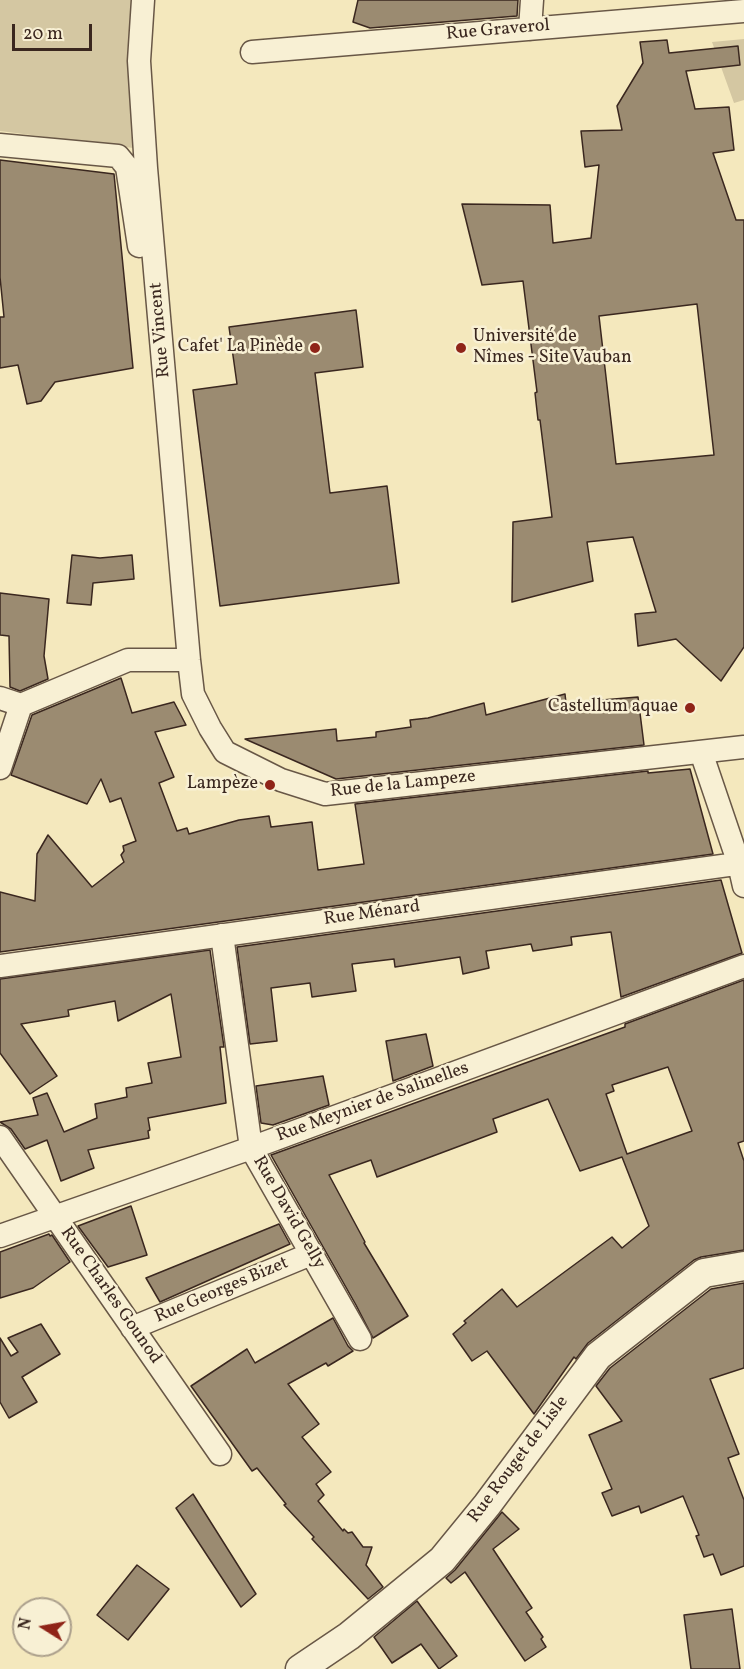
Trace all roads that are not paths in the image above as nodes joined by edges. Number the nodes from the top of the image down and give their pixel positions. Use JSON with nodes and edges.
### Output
{"nodes":[{"id":1,"x":143,"y":0,"type":"edge"},
{"id":2,"x":532,"y":0,"type":"edge"},
{"id":3,"x":744,"y":11,"type":"edge"},
{"id":4,"x":530,"y":29,"type":"junction"},
{"id":5,"x":252,"y":52,"type":"dead end"},
{"id":6,"x":0,"y":145,"type":"edge"},
{"id":7,"x":170,"y":431,"type":"junction"},
{"id":8,"x":189,"y":660,"type":"junction"},
{"id":9,"x":11,"y":702,"type":"edge"},
{"id":10,"x":744,"y":747,"type":"edge"},
{"id":11,"x":701,"y":752,"type":"junction"},
{"id":12,"x":0,"y":768,"type":"edge"},
{"id":13,"x":742,"y":864,"type":"edge"},
{"id":14,"x":744,"y":886,"type":"edge"},
{"id":15,"x":222,"y":935,"type":"junction"},
{"id":16,"x":0,"y":966,"type":"edge"},
{"id":17,"x":744,"y":966,"type":"edge"},
{"id":18,"x":0,"y":1137,"type":"edge"},
{"id":19,"x":251,"y":1148,"type":"junction"},
{"id":20,"x":56,"y":1217,"type":"junction"},
{"id":21,"x":0,"y":1236,"type":"edge"},
{"id":22,"x":311,"y":1254,"type":"junction"},
{"id":23,"x":744,"y":1266,"type":"edge"},
{"id":24,"x":132,"y":1328,"type":"junction"},
{"id":25,"x":360,"y":1339,"type":"dead end"},
{"id":26,"x":220,"y":1454,"type":"dead end"},
{"id":27,"x":300,"y":1669,"type":"edge"}],
"edges":[{"from":1,"to":7,"type":"street","name":"Rue Vincent"},
{"from":2,"to":4,"type":"street"},
{"from":3,"to":4,"type":"street","name":"Rue Graverol"},
{"from":4,"to":5,"type":"street","name":"Rue Graverol"},
{"from":6,"to":7,"type":"street"},
{"from":7,"to":8,"type":"street","name":"Rue Vincent"},
{"from":8,"to":9,"type":"street"},
{"from":8,"to":11,"type":"street","name":"Rue de la Lampeze"},
{"from":9,"to":12,"type":"street"},
{"from":10,"to":11,"type":"street","name":"Rue de la Lampeze"},
{"from":11,"to":13,"type":"street"},
{"from":13,"to":14,"type":"street"},
{"from":13,"to":15,"type":"street","name":"Rue Ménard"},
{"from":15,"to":16,"type":"street","name":"Rue Ménard"},
{"from":15,"to":19,"type":"street","name":"Rue David Gelly"},
{"from":17,"to":19,"type":"street","name":"Rue Meynier de Salinelles"},
{"from":18,"to":20,"type":"street","name":"Rue Charles Gounod"},
{"from":19,"to":20,"type":"street","name":"Rue Meynier de Salinelles"},
{"from":19,"to":22,"type":"street","name":"Rue David Gelly"},
{"from":20,"to":21,"type":"street","name":"Rue Meynier de Salinelles"},
{"from":20,"to":24,"type":"street","name":"Rue Charles Gounod"},
{"from":22,"to":24,"type":"street","name":"Rue Georges Bizet"},
{"from":22,"to":25,"type":"street","name":"Rue David Gelly"},
{"from":23,"to":27,"type":"street","name":"Rue Rouget de Lisle"},
{"from":24,"to":26,"type":"street","name":"Rue Charles Gounod"}]}
